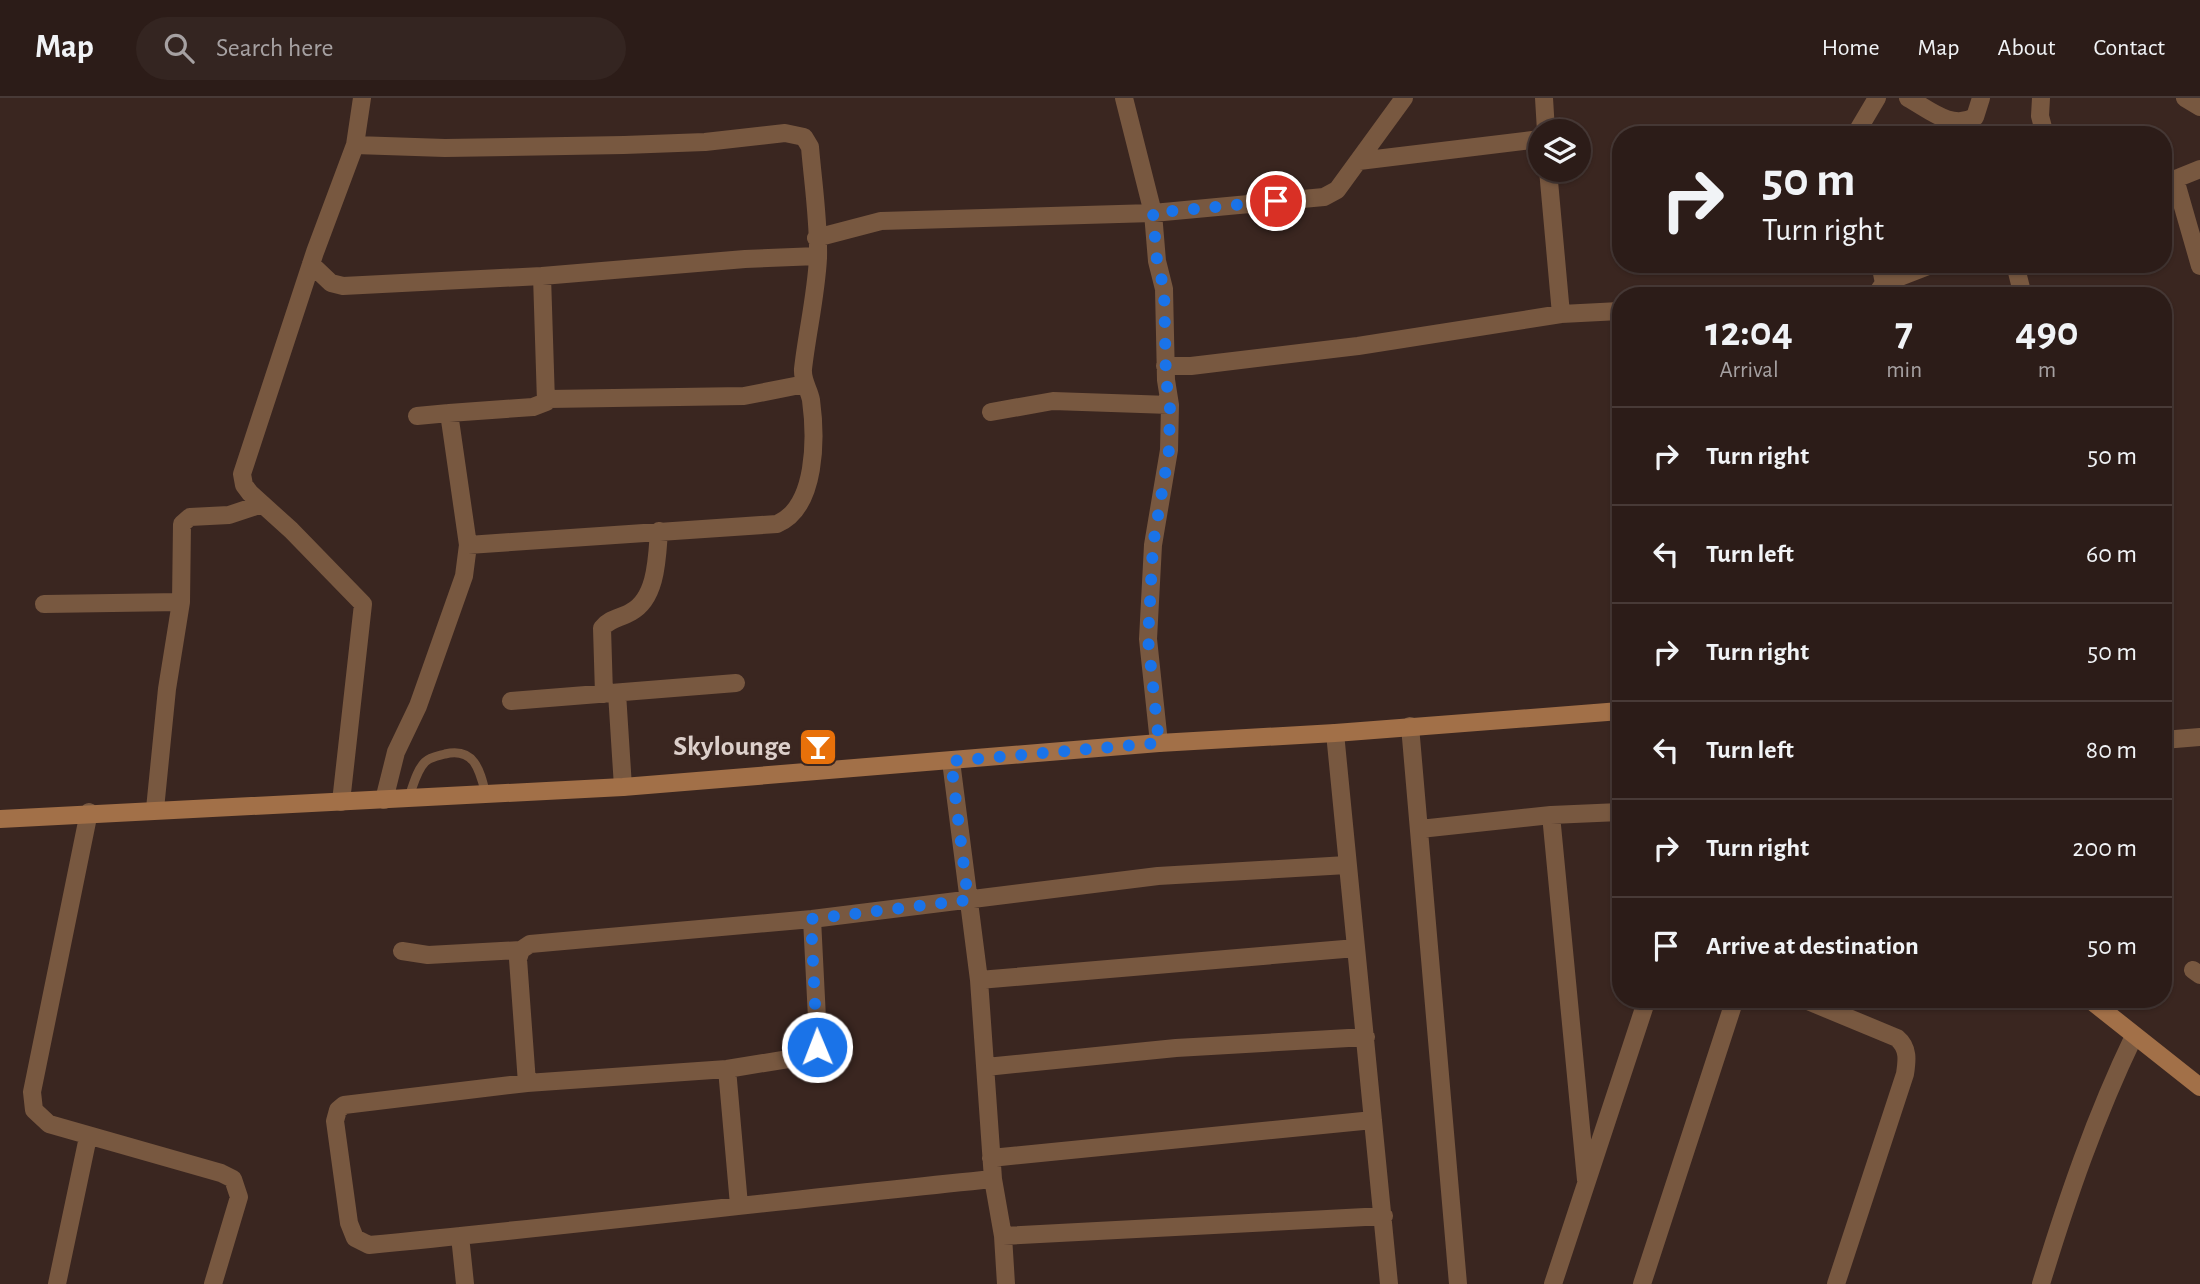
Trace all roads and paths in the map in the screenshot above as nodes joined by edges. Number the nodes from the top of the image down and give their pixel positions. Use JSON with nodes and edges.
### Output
{"nodes":[{"id":1,"x":362,"y":98,"type":"edge"},
{"id":2,"x":1124,"y":98,"type":"edge"},
{"id":3,"x":1404,"y":98,"type":"edge"},
{"id":4,"x":1544,"y":98,"type":"edge"},
{"id":5,"x":1877,"y":98,"type":"edge"},
{"id":6,"x":1908,"y":98,"type":"edge"},
{"id":7,"x":1981,"y":98,"type":"edge"},
{"id":8,"x":2041,"y":98,"type":"edge"},
{"id":9,"x":2185,"y":98,"type":"edge"},
{"id":10,"x":2200,"y":107,"type":"edge"},
{"id":11,"x":1545,"y":119,"type":"edge"},
{"id":12,"x":1860,"y":126,"type":"edge"},
{"id":13,"x":2043,"y":126,"type":"edge"},
{"id":14,"x":1528,"y":140,"type":"edge"},
{"id":15,"x":355,"y":145,"type":"junction"},
{"id":16,"x":1359,"y":161,"type":"junction"},
{"id":17,"x":2200,"y":169,"type":"edge"},
{"id":18,"x":2172,"y":181,"type":"edge"},
{"id":19,"x":1549,"y":182,"type":"edge"},
{"id":20,"x":2172,"y":190,"type":"edge"},
{"id":21,"x":1153,"y":213,"type":"junction"},
{"id":22,"x":816,"y":238,"type":"junction"},
{"id":23,"x":818,"y":256,"type":"junction"},
{"id":24,"x":311,"y":264,"type":"junction"},
{"id":25,"x":2200,"y":266,"type":"edge"},
{"id":26,"x":1914,"y":273,"type":"edge"},
{"id":27,"x":542,"y":276,"type":"junction"},
{"id":28,"x":1884,"y":287,"type":"edge"},
{"id":29,"x":1612,"y":311,"type":"edge"},
{"id":30,"x":1561,"y":314,"type":"junction"},
{"id":31,"x":1165,"y":366,"type":"junction"},
{"id":32,"x":806,"y":384,"type":"junction"},
{"id":33,"x":548,"y":399,"type":"junction"},
{"id":34,"x":1170,"y":405,"type":"junction"},
{"id":35,"x":991,"y":412,"type":"dead end"},
{"id":36,"x":449,"y":414,"type":"junction"},
{"id":37,"x":416,"y":416,"type":"dead end"},
{"id":38,"x":262,"y":504,"type":"junction"},
{"id":39,"x":659,"y":531,"type":"junction"},
{"id":40,"x":467,"y":545,"type":"junction"},
{"id":41,"x":181,"y":602,"type":"junction"},
{"id":42,"x":44,"y":604,"type":"dead end"},
{"id":43,"x":736,"y":683,"type":"dead end"},
{"id":44,"x":611,"y":694,"type":"junction"},
{"id":45,"x":511,"y":701,"type":"dead end"},
{"id":46,"x":1612,"y":711,"type":"edge"},
{"id":47,"x":1410,"y":726,"type":"junction"},
{"id":48,"x":1335,"y":733,"type":"junction"},
{"id":49,"x":2200,"y":737,"type":"edge"},
{"id":50,"x":2172,"y":739,"type":"edge"},
{"id":51,"x":1159,"y":743,"type":"junction"},
{"id":52,"x":951,"y":761,"type":"junction"},
{"id":53,"x":623,"y":787,"type":"junction"},
{"id":54,"x":486,"y":794,"type":"junction"},
{"id":55,"x":408,"y":799,"type":"junction"},
{"id":56,"x":384,"y":800,"type":"junction"},
{"id":57,"x":341,"y":802,"type":"junction"},
{"id":58,"x":156,"y":809,"type":"junction"},
{"id":59,"x":89,"y":812,"type":"junction"},
{"id":60,"x":1612,"y":812,"type":"edge"},
{"id":61,"x":1551,"y":815,"type":"junction"},
{"id":62,"x":0,"y":819,"type":"edge"},
{"id":63,"x":1420,"y":829,"type":"junction"},
{"id":64,"x":1347,"y":865,"type":"junction"},
{"id":65,"x":968,"y":900,"type":"junction"},
{"id":66,"x":811,"y":919,"type":"junction"},
{"id":67,"x":1356,"y":948,"type":"junction"},
{"id":68,"x":522,"y":950,"type":"junction"},
{"id":69,"x":402,"y":951,"type":"dead end"},
{"id":70,"x":979,"y":980,"type":"junction"},
{"id":71,"x":1644,"y":1008,"type":"edge"},
{"id":72,"x":1732,"y":1008,"type":"edge"},
{"id":73,"x":1824,"y":1008,"type":"edge"},
{"id":74,"x":2100,"y":1008,"type":"edge"},
{"id":75,"x":1366,"y":1037,"type":"junction"},
{"id":76,"x":2134,"y":1037,"type":"junction"},
{"id":77,"x":986,"y":1067,"type":"junction"},
{"id":78,"x":727,"y":1069,"type":"junction"},
{"id":79,"x":527,"y":1083,"type":"junction"},
{"id":80,"x":2200,"y":1087,"type":"edge"},
{"id":81,"x":1373,"y":1120,"type":"junction"},
{"id":82,"x":88,"y":1137,"type":"junction"},
{"id":83,"x":991,"y":1158,"type":"junction"},
{"id":84,"x":993,"y":1179,"type":"junction"},
{"id":85,"x":1586,"y":1180,"type":"junction"},
{"id":86,"x":739,"y":1205,"type":"junction"},
{"id":87,"x":1384,"y":1216,"type":"junction"},
{"id":88,"x":460,"y":1236,"type":"junction"},
{"id":89,"x":1003,"y":1236,"type":"junction"},
{"id":90,"x":57,"y":1284,"type":"edge"},
{"id":91,"x":213,"y":1284,"type":"edge"},
{"id":92,"x":465,"y":1284,"type":"edge"},
{"id":93,"x":1006,"y":1284,"type":"edge"},
{"id":94,"x":1389,"y":1284,"type":"edge"},
{"id":95,"x":1458,"y":1284,"type":"edge"},
{"id":96,"x":1553,"y":1284,"type":"edge"},
{"id":97,"x":1642,"y":1284,"type":"edge"},
{"id":98,"x":1836,"y":1284,"type":"edge"},
{"id":99,"x":2041,"y":1284,"type":"edge"}],
"edges":[{"from":1,"to":15,"type":"street"},
{"from":2,"to":21,"type":"street"},
{"from":3,"to":16,"type":"street"},
{"from":4,"to":11,"type":"street"},
{"from":5,"to":12,"type":"street"},
{"from":6,"to":7,"type":"street"},
{"from":8,"to":13,"type":"street"},
{"from":9,"to":10,"type":"street"},
{"from":14,"to":16,"type":"street"},
{"from":15,"to":22,"type":"street"},
{"from":15,"to":24,"type":"street"},
{"from":16,"to":21,"type":"street"},
{"from":17,"to":18,"type":"street"},
{"from":19,"to":30,"type":"street"},
{"from":20,"to":25,"type":"street"},
{"from":21,"to":22,"type":"street"},
{"from":21,"to":31,"type":"street"},
{"from":22,"to":23,"type":"street"},
{"from":23,"to":27,"type":"street"},
{"from":23,"to":32,"type":"street"},
{"from":24,"to":27,"type":"street"},
{"from":24,"to":38,"type":"street"},
{"from":26,"to":28,"type":"street"},
{"from":27,"to":33,"type":"street"},
{"from":29,"to":30,"type":"street"},
{"from":30,"to":31,"type":"street"},
{"from":31,"to":34,"type":"street"},
{"from":32,"to":33,"type":"street"},
{"from":32,"to":39,"type":"street"},
{"from":33,"to":36,"type":"street"},
{"from":34,"to":35,"type":"street"},
{"from":34,"to":51,"type":"street"},
{"from":36,"to":37,"type":"street"},
{"from":36,"to":40,"type":"street"},
{"from":38,"to":41,"type":"street"},
{"from":38,"to":57,"type":"street"},
{"from":39,"to":40,"type":"street"},
{"from":39,"to":44,"type":"street"},
{"from":40,"to":56,"type":"street"},
{"from":41,"to":42,"type":"street"},
{"from":41,"to":58,"type":"street"},
{"from":43,"to":44,"type":"street"},
{"from":44,"to":45,"type":"street"},
{"from":44,"to":53,"type":"street"},
{"from":46,"to":47,"type":"main road"},
{"from":47,"to":48,"type":"main road"},
{"from":47,"to":63,"type":"street"},
{"from":48,"to":51,"type":"main road"},
{"from":48,"to":64,"type":"street"},
{"from":49,"to":50,"type":"street"},
{"from":51,"to":52,"type":"main road"},
{"from":52,"to":53,"type":"main road"},
{"from":52,"to":65,"type":"street"},
{"from":53,"to":54,"type":"main road"},
{"from":54,"to":55,"type":"main road"},
{"from":54,"to":55,"type":"lane"},
{"from":55,"to":56,"type":"main road"},
{"from":56,"to":57,"type":"main road"},
{"from":57,"to":58,"type":"main road"},
{"from":58,"to":59,"type":"main road"},
{"from":59,"to":62,"type":"main road"},
{"from":59,"to":82,"type":"street"},
{"from":60,"to":61,"type":"street"},
{"from":61,"to":63,"type":"street"},
{"from":61,"to":85,"type":"street"},
{"from":63,"to":95,"type":"street"},
{"from":64,"to":65,"type":"street"},
{"from":64,"to":67,"type":"street"},
{"from":65,"to":66,"type":"street"},
{"from":65,"to":70,"type":"street"},
{"from":66,"to":68,"type":"street"},
{"from":66,"to":78,"type":"street"},
{"from":67,"to":70,"type":"street"},
{"from":67,"to":75,"type":"street"},
{"from":68,"to":69,"type":"street"},
{"from":68,"to":79,"type":"street"},
{"from":70,"to":77,"type":"street"},
{"from":71,"to":85,"type":"street"},
{"from":72,"to":97,"type":"street"},
{"from":73,"to":98,"type":"street"},
{"from":74,"to":76,"type":"main road"},
{"from":75,"to":77,"type":"street"},
{"from":75,"to":81,"type":"street"},
{"from":76,"to":80,"type":"main road"},
{"from":76,"to":99,"type":"street"},
{"from":77,"to":83,"type":"street"},
{"from":78,"to":79,"type":"street"},
{"from":78,"to":86,"type":"street"},
{"from":79,"to":88,"type":"street"},
{"from":81,"to":83,"type":"street"},
{"from":81,"to":87,"type":"street"},
{"from":82,"to":90,"type":"street"},
{"from":82,"to":91,"type":"street"},
{"from":83,"to":84,"type":"street"},
{"from":84,"to":86,"type":"street"},
{"from":84,"to":89,"type":"street"},
{"from":85,"to":96,"type":"street"},
{"from":86,"to":88,"type":"street"},
{"from":87,"to":89,"type":"street"},
{"from":87,"to":94,"type":"street"},
{"from":88,"to":92,"type":"street"},
{"from":89,"to":93,"type":"street"}]}
